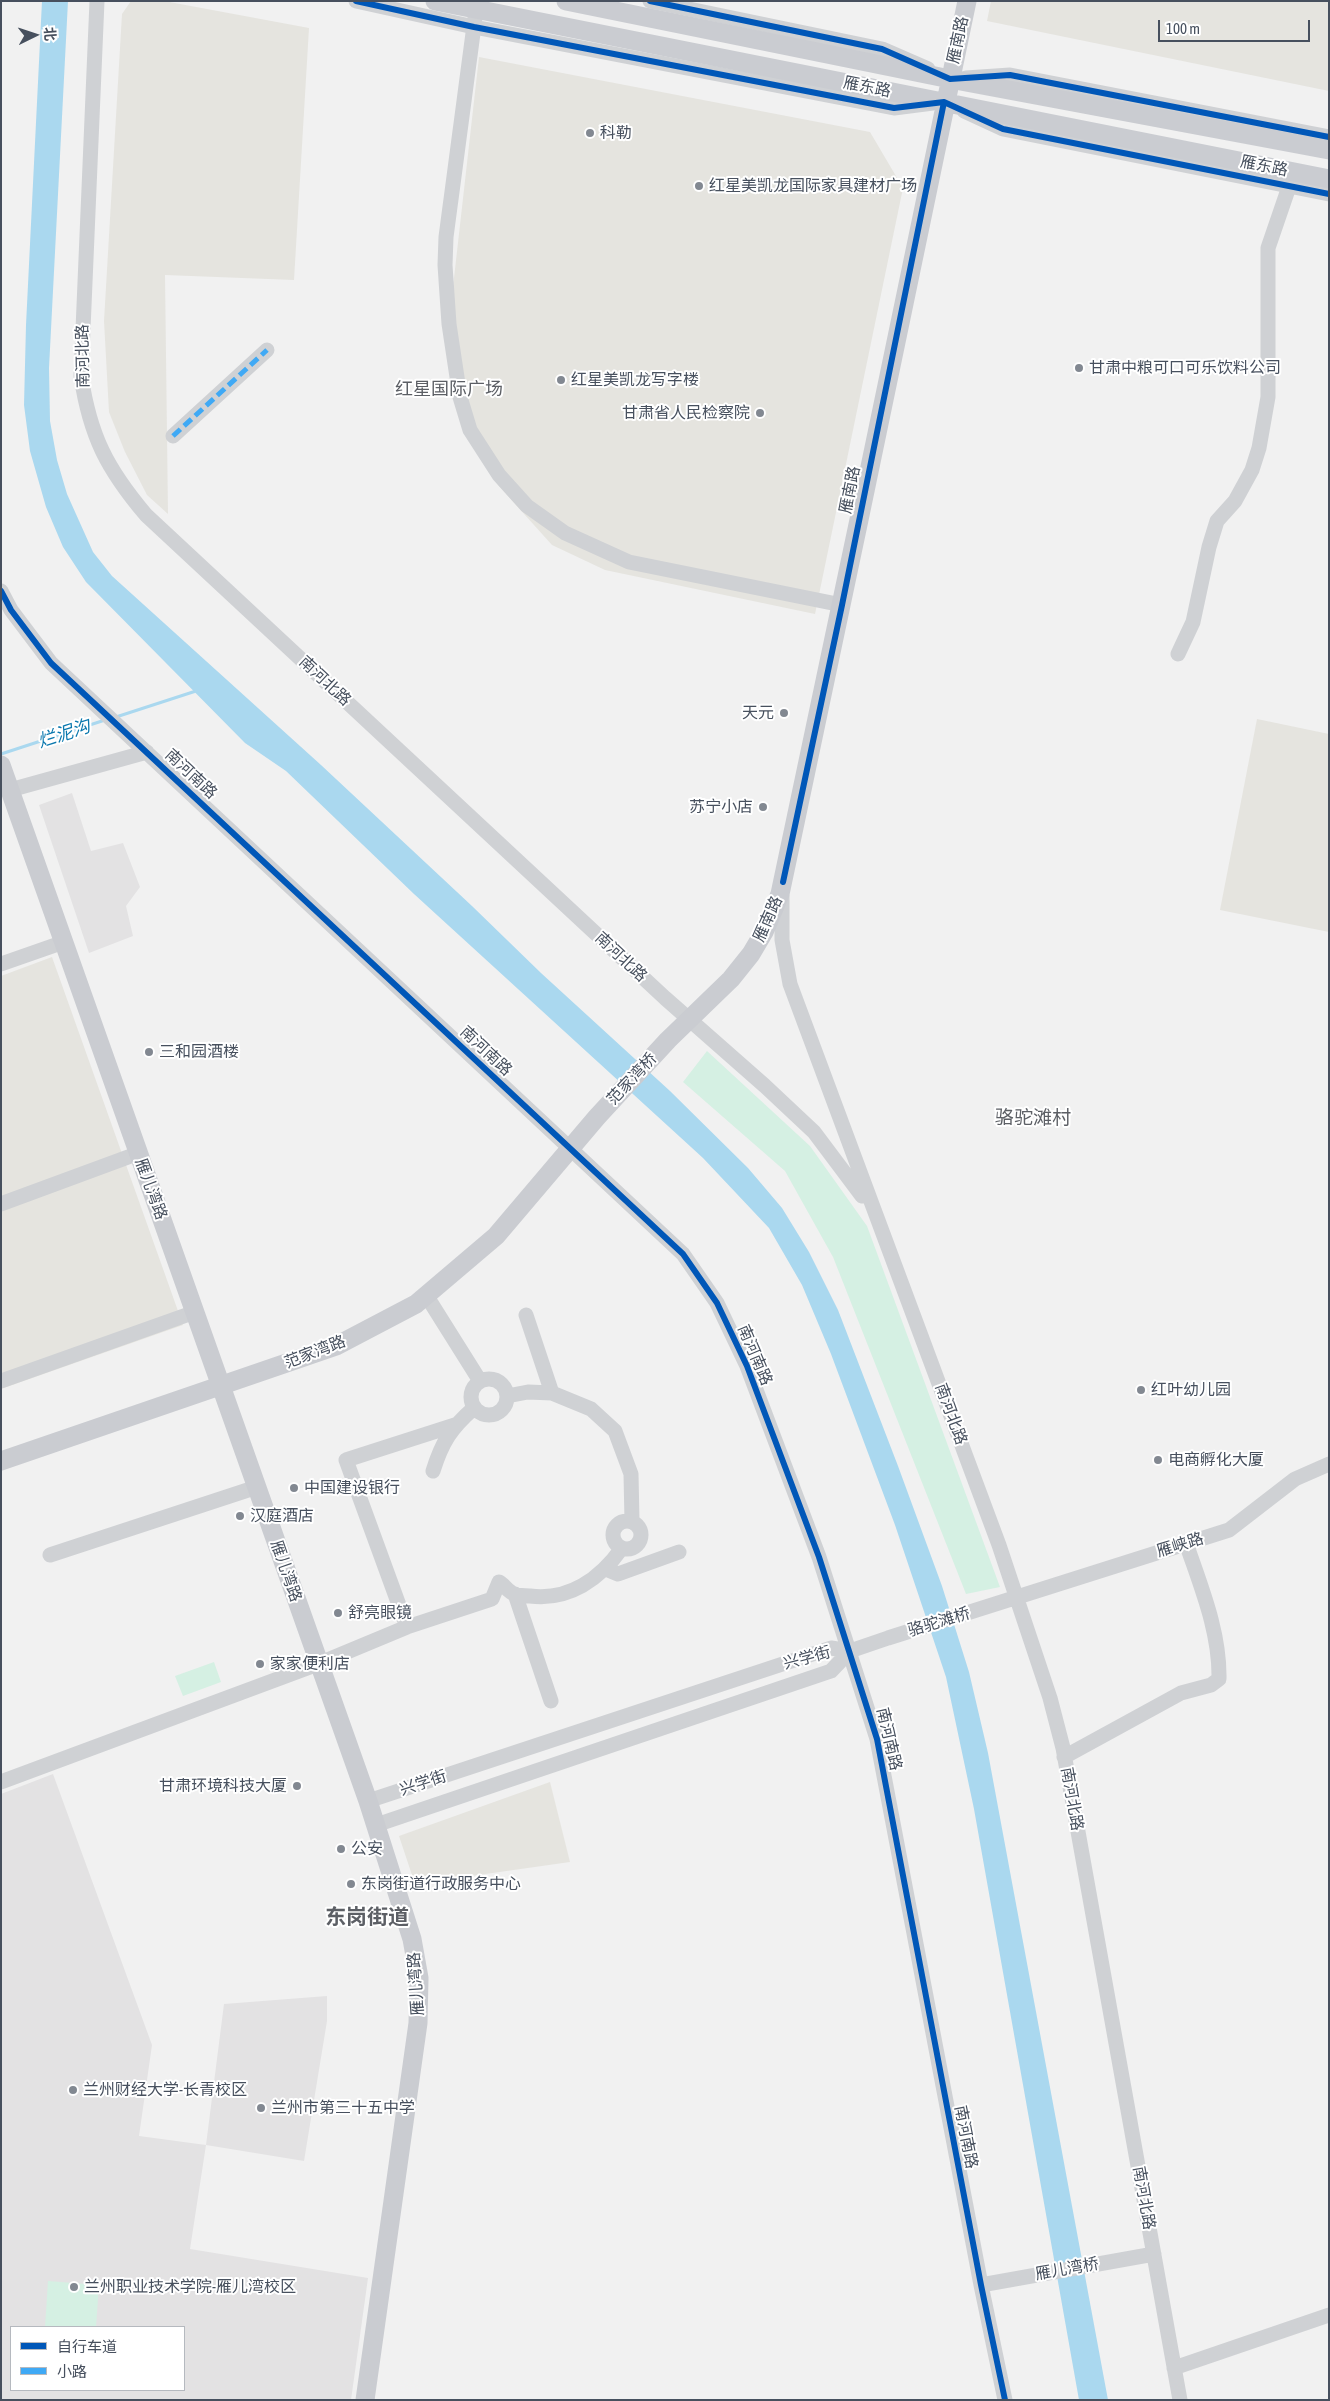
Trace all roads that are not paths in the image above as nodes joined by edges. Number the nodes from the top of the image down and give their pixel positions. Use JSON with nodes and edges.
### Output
{"nodes":[{"id":1,"x":97,"y":1,"type":"edge"},
{"id":2,"x":356,"y":1,"type":"edge"},
{"id":3,"x":435,"y":1,"type":"edge"},
{"id":4,"x":566,"y":1,"type":"edge"},
{"id":5,"x":650,"y":1,"type":"edge"},
{"id":6,"x":967,"y":1,"type":"edge"},
{"id":7,"x":476,"y":13,"type":"edge"},
{"id":8,"x":950,"y":79,"type":"junction"},
{"id":9,"x":944,"y":102,"type":"junction"},
{"id":10,"x":1329,"y":137,"type":"edge"},
{"id":11,"x":1329,"y":150,"type":"edge"},
{"id":12,"x":1291,"y":179,"type":"junction"},
{"id":13,"x":1329,"y":179,"type":"edge"},
{"id":14,"x":1329,"y":194,"type":"edge"},
{"id":15,"x":267,"y":350,"type":"dead end"},
{"id":16,"x":174,"y":436,"type":"dead end"},
{"id":17,"x":1,"y":592,"type":"edge"},
{"id":18,"x":842,"y":605,"type":"junction"},
{"id":19,"x":1178,"y":654,"type":"dead end"},
{"id":20,"x":144,"y":749,"type":"junction"},
{"id":21,"x":6,"y":779,"type":"edge"},
{"id":22,"x":782,"y":882,"type":"junction"},
{"id":23,"x":64,"y":942,"type":"junction"},
{"id":24,"x":1,"y":964,"type":"edge"},
{"id":25,"x":690,"y":1019,"type":"junction"},
{"id":26,"x":668,"y":1040,"type":"joint"},
{"id":27,"x":570,"y":1148,"type":"junction"},
{"id":28,"x":139,"y":1154,"type":"junction"},
{"id":29,"x":1,"y":1204,"type":"edge"},
{"id":30,"x":878,"y":1222,"type":"junction"},
{"id":31,"x":426,"y":1295,"type":"junction"},
{"id":32,"x":195,"y":1312,"type":"junction"},
{"id":33,"x":526,"y":1315,"type":"dead end"},
{"id":34,"x":1,"y":1381,"type":"edge"},
{"id":35,"x":480,"y":1382,"type":"junction"},
{"id":36,"x":221,"y":1385,"type":"junction"},
{"id":37,"x":552,"y":1393,"type":"junction"},
{"id":38,"x":507,"y":1396,"type":"junction"},
{"id":39,"x":474,"y":1408,"type":"junction"},
{"id":40,"x":455,"y":1425,"type":"junction"},
{"id":41,"x":1,"y":1461,"type":"edge"},
{"id":42,"x":1329,"y":1464,"type":"edge"},
{"id":43,"x":433,"y":1471,"type":"dead end"},
{"id":44,"x":257,"y":1487,"type":"junction"},
{"id":45,"x":632,"y":1521,"type":"junction"},
{"id":46,"x":1186,"y":1543,"type":"junction"},
{"id":47,"x":622,"y":1548,"type":"junction"},
{"id":48,"x":679,"y":1552,"type":"dead end"},
{"id":49,"x":50,"y":1555,"type":"dead end"},
{"id":50,"x":606,"y":1569,"type":"junction"},
{"id":51,"x":515,"y":1594,"type":"junction"},
{"id":52,"x":1016,"y":1596,"type":"junction"},
{"id":53,"x":990,"y":1606,"type":"joint"},
{"id":54,"x":407,"y":1627,"type":"junction"},
{"id":55,"x":850,"y":1651,"type":"junction"},
{"id":56,"x":318,"y":1664,"type":"junction"},
{"id":57,"x":551,"y":1701,"type":"dead end"},
{"id":58,"x":1064,"y":1757,"type":"junction"},
{"id":59,"x":1,"y":1782,"type":"edge"},
{"id":60,"x":368,"y":1801,"type":"junction"},
{"id":61,"x":376,"y":1825,"type":"junction"},
{"id":62,"x":1154,"y":2254,"type":"junction"},
{"id":63,"x":980,"y":2285,"type":"junction"},
{"id":64,"x":1329,"y":2315,"type":"edge"},
{"id":65,"x":1174,"y":2368,"type":"junction"},
{"id":66,"x":365,"y":2400,"type":"edge"},
{"id":67,"x":1005,"y":2400,"type":"edge"},
{"id":68,"x":1180,"y":2400,"type":"edge"}],
"edges":[{"from":1,"to":25,"type":"street","name":"南河北路"},
{"from":2,"to":7,"type":"street"},
{"from":3,"to":7,"type":"main road","name":"雁东路"},
{"from":4,"to":8,"type":"main road","name":"雁东路"},
{"from":5,"to":8,"type":"street"},
{"from":6,"to":8,"type":"main road","name":"雁南路"},
{"from":7,"to":9,"type":"main road","name":"雁东路"},
{"from":7,"to":18,"type":"street"},
{"from":8,"to":9,"type":"main road","name":"雁南路"},
{"from":8,"to":10,"type":"street"},
{"from":8,"to":11,"type":"main road","name":"雁东路"},
{"from":9,"to":12,"type":"main road","name":"雁东路"},
{"from":9,"to":18,"type":"main road","name":"雁南路"},
{"from":12,"to":13,"type":"main road","name":"雁东路"},
{"from":12,"to":14,"type":"street"},
{"from":12,"to":19,"type":"street"},
{"from":15,"to":16,"type":"street"},
{"from":17,"to":20,"type":"street","name":"南河南路"},
{"from":18,"to":22,"type":"main road","name":"雁南路"},
{"from":20,"to":21,"type":"street"},
{"from":20,"to":27,"type":"street","name":"南河南路"},
{"from":21,"to":23,"type":"main road","name":"雁儿湾路"},
{"from":22,"to":25,"type":"main road","name":"雁南路"},
{"from":22,"to":30,"type":"street","name":"南河北路"},
{"from":23,"to":24,"type":"street"},
{"from":23,"to":28,"type":"main road","name":"雁儿湾路"},
{"from":25,"to":26,"type":"main road","name":"雁南路"},
{"from":25,"to":30,"type":"street","name":"南河北路"},
{"from":26,"to":27,"type":"main road","name":"范家湾桥"},
{"from":27,"to":31,"type":"main road","name":"范家湾路"},
{"from":27,"to":55,"type":"street","name":"南河南路"},
{"from":28,"to":29,"type":"street"},
{"from":28,"to":32,"type":"main road","name":"雁儿湾路"},
{"from":30,"to":52,"type":"street","name":"南河北路"},
{"from":31,"to":35,"type":"street"},
{"from":31,"to":36,"type":"main road","name":"范家湾路"},
{"from":32,"to":34,"type":"street"},
{"from":32,"to":36,"type":"main road","name":"雁儿湾路"},
{"from":33,"to":37,"type":"street"},
{"from":35,"to":38,"type":"street"},
{"from":35,"to":39,"type":"street"},
{"from":36,"to":41,"type":"main road","name":"范家湾路"},
{"from":36,"to":44,"type":"main road","name":"雁儿湾路"},
{"from":37,"to":38,"type":"street"},
{"from":37,"to":45,"type":"street"},
{"from":38,"to":39,"type":"street"},
{"from":39,"to":40,"type":"street"},
{"from":40,"to":43,"type":"street"},
{"from":40,"to":54,"type":"street"},
{"from":42,"to":46,"type":"street","name":"雁峡路"},
{"from":44,"to":49,"type":"street"},
{"from":44,"to":56,"type":"main road","name":"雁儿湾路"},
{"from":45,"to":47,"type":"street"},
{"from":45,"to":47,"type":"street"},
{"from":46,"to":52,"type":"street","name":"雁峡路"},
{"from":46,"to":58,"type":"street"},
{"from":47,"to":50,"type":"street"},
{"from":48,"to":50,"type":"street"},
{"from":50,"to":51,"type":"street"},
{"from":51,"to":54,"type":"street"},
{"from":51,"to":57,"type":"street"},
{"from":52,"to":53,"type":"street","name":"雁峡路"},
{"from":52,"to":58,"type":"street","name":"南河北路"},
{"from":53,"to":55,"type":"street","name":"骆驼滩桥"},
{"from":54,"to":56,"type":"street"},
{"from":55,"to":60,"type":"street","name":"兴学街"},
{"from":55,"to":61,"type":"street","name":"兴学街"},
{"from":55,"to":63,"type":"street","name":"南河南路"},
{"from":56,"to":59,"type":"street"},
{"from":56,"to":60,"type":"main road","name":"雁儿湾路"},
{"from":58,"to":62,"type":"street","name":"南河北路"},
{"from":60,"to":61,"type":"main road","name":"雁儿湾路"},
{"from":61,"to":66,"type":"main road","name":"雁儿湾路"},
{"from":62,"to":63,"type":"street","name":"雁儿湾桥"},
{"from":62,"to":65,"type":"street","name":"南河北路"},
{"from":63,"to":67,"type":"street","name":"南河南路"},
{"from":64,"to":65,"type":"street"},
{"from":65,"to":68,"type":"street","name":"南河北路"}]}
